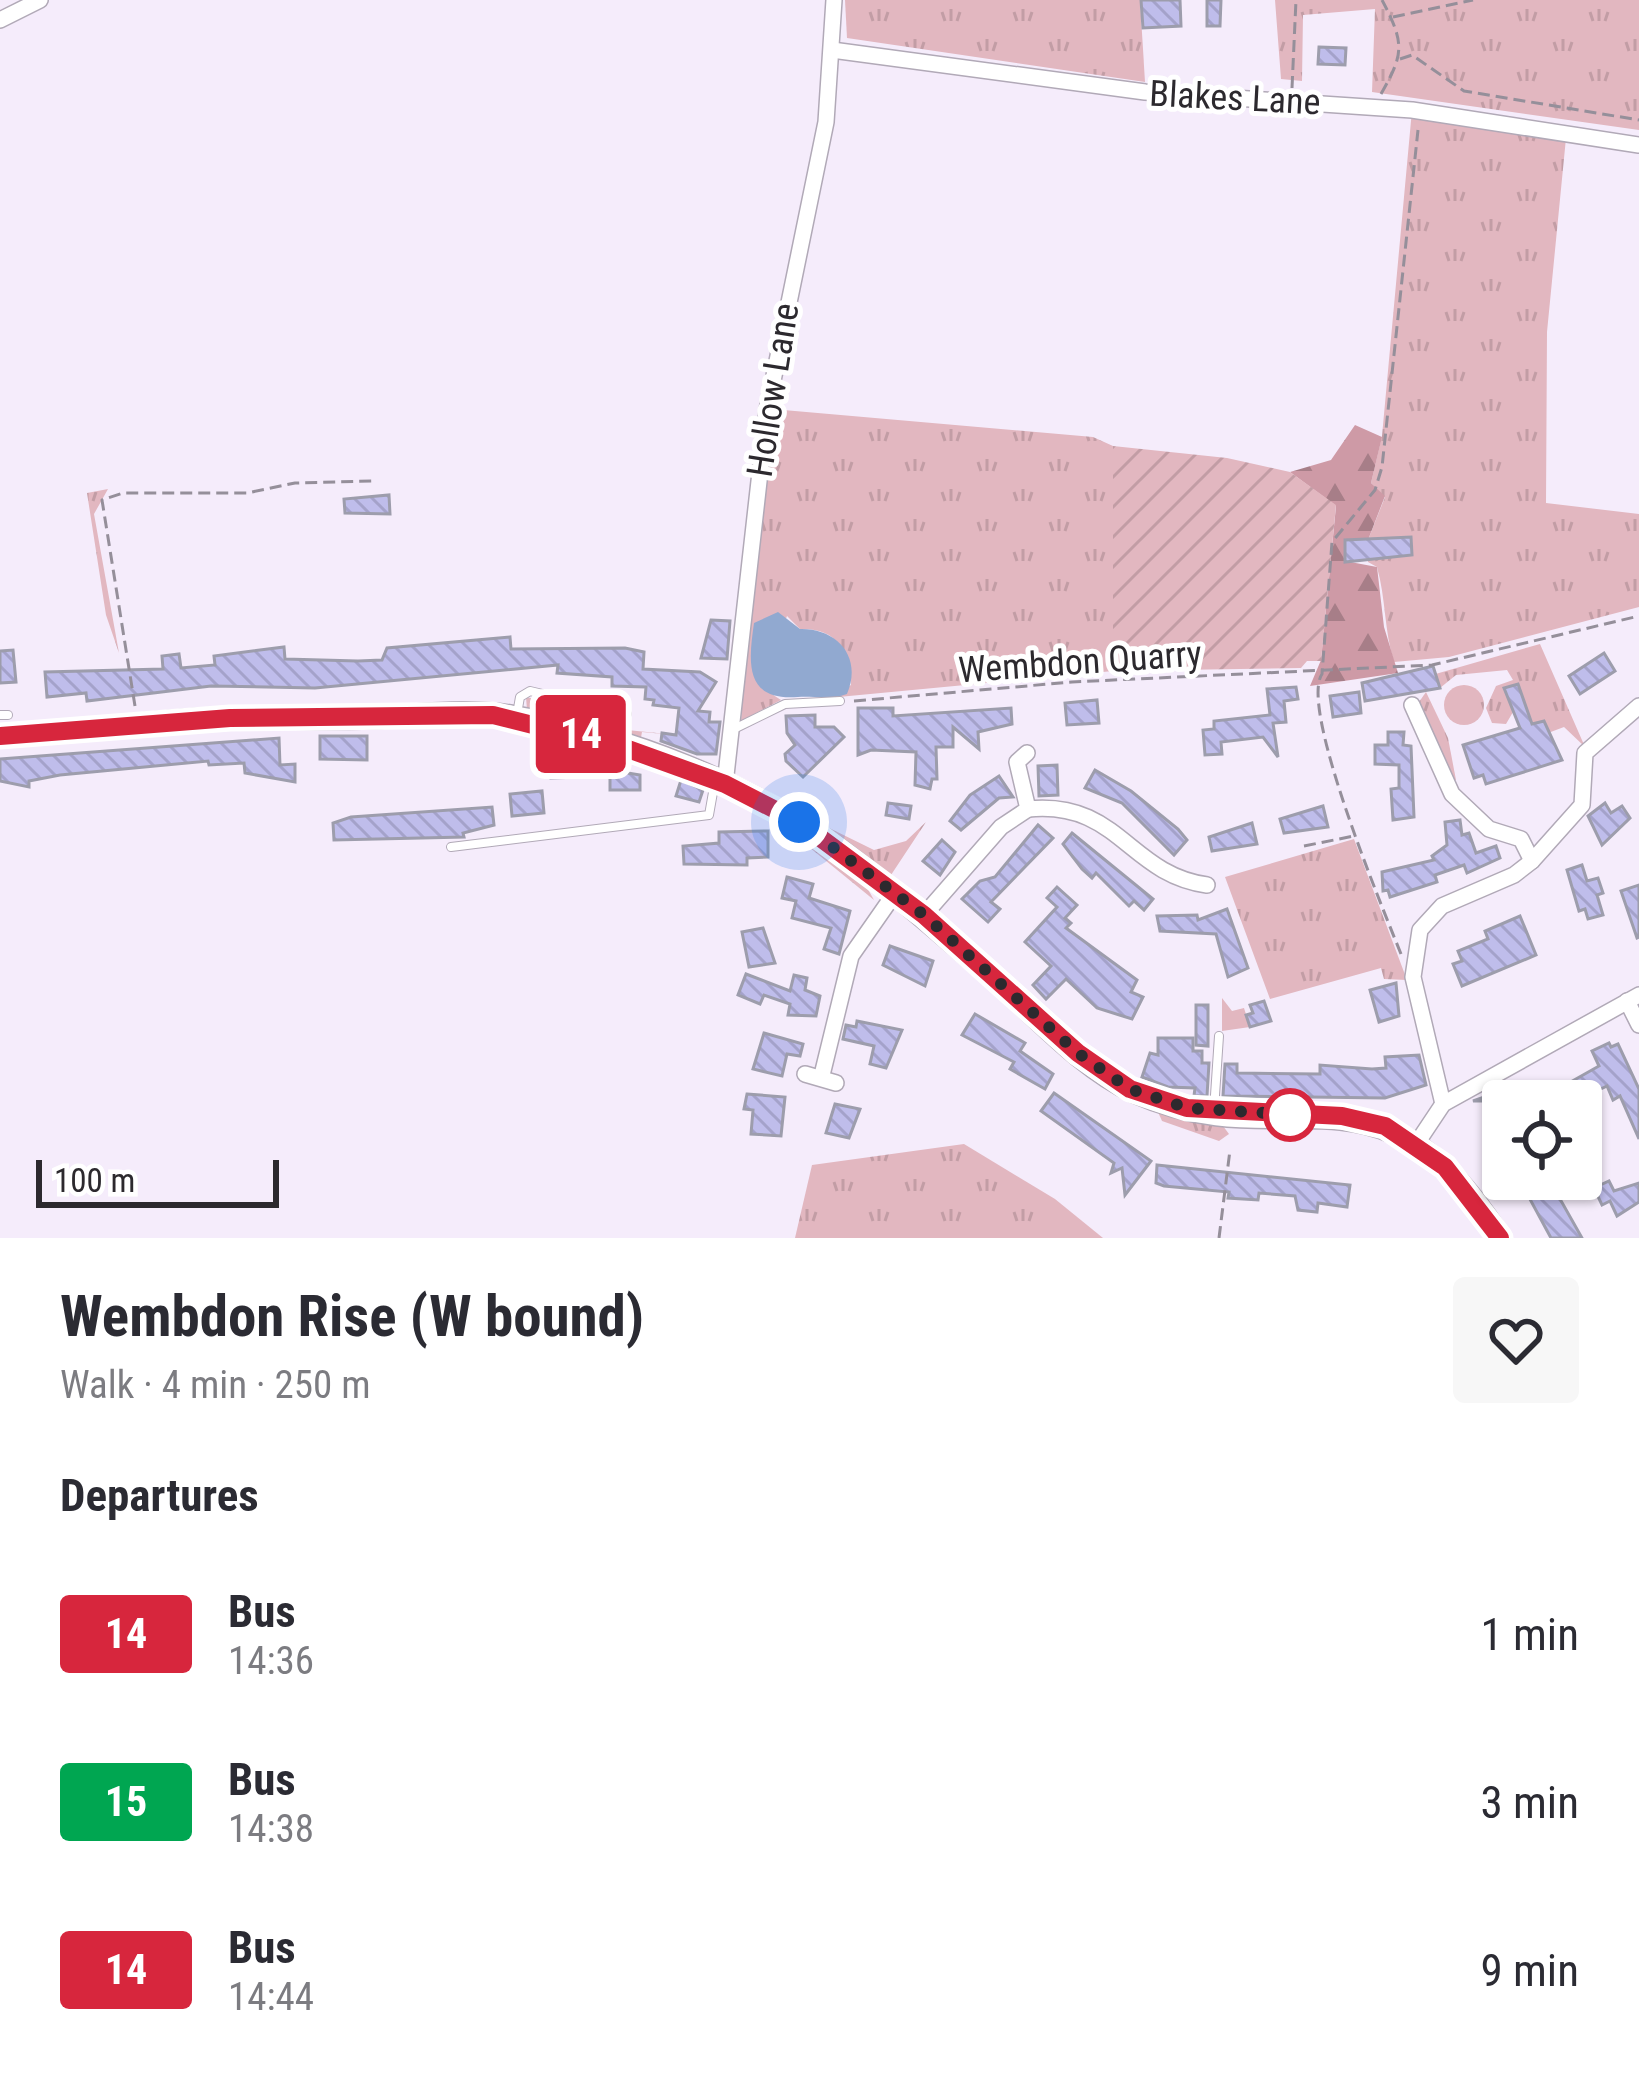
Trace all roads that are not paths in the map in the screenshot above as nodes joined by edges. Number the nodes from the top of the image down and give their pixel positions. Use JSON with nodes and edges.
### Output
{"nodes":[{"id":1,"x":40,"y":0,"type":"edge"},
{"id":2,"x":834,"y":0,"type":"edge"},
{"id":3,"x":0,"y":20,"type":"edge"},
{"id":4,"x":832,"y":50,"type":"junction"},
{"id":5,"x":1639,"y":145,"type":"edge"},
{"id":6,"x":840,"y":701,"type":"road end"},
{"id":7,"x":1412,"y":705,"type":"dead end"},
{"id":8,"x":1639,"y":706,"type":"edge"},
{"id":9,"x":627,"y":714,"type":"dead end"},
{"id":10,"x":517,"y":717,"type":"junction"},
{"id":11,"x":3,"y":722,"type":"edge"},
{"id":12,"x":732,"y":729,"type":"junction"},
{"id":13,"x":1027,"y":753,"type":"dead end"},
{"id":14,"x":720,"y":782,"type":"junction"},
{"id":15,"x":1028,"y":809,"type":"junction"},
{"id":16,"x":451,"y":847,"type":"dead end"},
{"id":17,"x":1532,"y":861,"type":"junction"},
{"id":18,"x":1207,"y":885,"type":"dead end"},
{"id":19,"x":896,"y":893,"type":"junction"},
{"id":20,"x":924,"y":915,"type":"junction"},
{"id":21,"x":1633,"y":998,"type":"edge"},
{"id":22,"x":1638,"y":1020,"type":"edge"},
{"id":23,"x":1219,"y":1036,"type":"dead end"},
{"id":24,"x":821,"y":1078,"type":"dead end"},
{"id":25,"x":1443,"y":1103,"type":"junction"},
{"id":26,"x":1214,"y":1111,"type":"junction"},
{"id":27,"x":1417,"y":1143,"type":"junction"},
{"id":28,"x":1500,"y":1238,"type":"edge"}],
"edges":[{"from":1,"to":3,"type":"street"},
{"from":2,"to":4,"type":"street","name":"Hollow Lane"},
{"from":4,"to":5,"type":"street","name":"Blakes Lane"},
{"from":4,"to":12,"type":"street","name":"Hollow Lane"},
{"from":6,"to":12,"type":"lane"},
{"from":7,"to":17,"type":"street"},
{"from":8,"to":17,"type":"street"},
{"from":9,"to":10,"type":"lane"},
{"from":10,"to":11,"type":"main road"},
{"from":10,"to":14,"type":"main road"},
{"from":12,"to":14,"type":"street","name":"Hollow Lane"},
{"from":13,"to":15,"type":"street"},
{"from":14,"to":16,"type":"lane"},
{"from":14,"to":19,"type":"main road"},
{"from":15,"to":18,"type":"street"},
{"from":15,"to":20,"type":"street"},
{"from":17,"to":25,"type":"street"},
{"from":19,"to":20,"type":"main road"},
{"from":19,"to":24,"type":"street"},
{"from":20,"to":26,"type":"main road"},
{"from":21,"to":22,"type":"street"},
{"from":21,"to":25,"type":"street"},
{"from":23,"to":26,"type":"lane"},
{"from":25,"to":27,"type":"street"},
{"from":26,"to":27,"type":"main road"},
{"from":27,"to":28,"type":"main road"}]}
